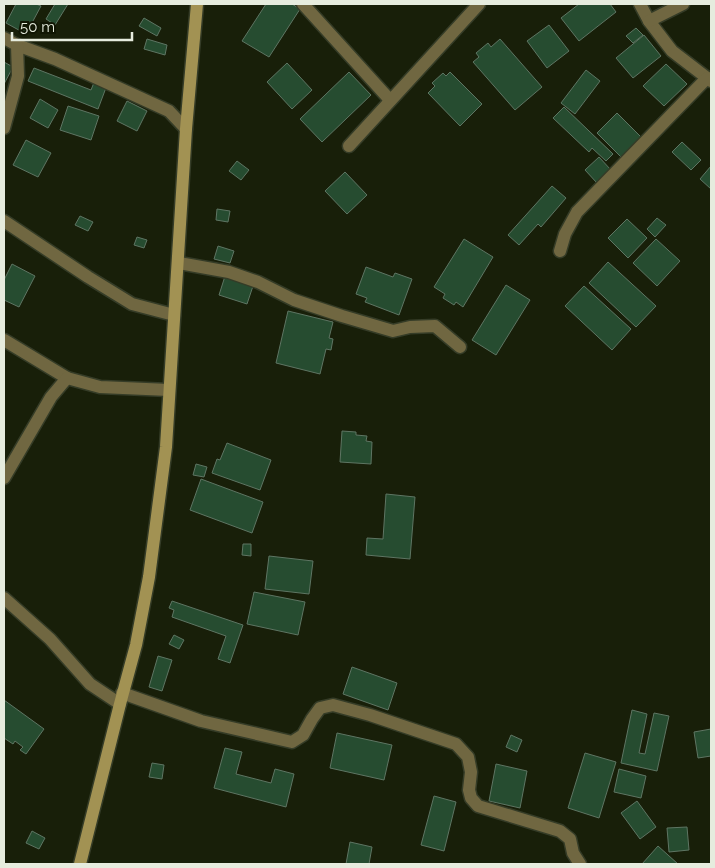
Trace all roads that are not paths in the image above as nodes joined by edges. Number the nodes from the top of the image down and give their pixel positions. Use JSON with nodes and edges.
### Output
{"nodes":[{"id":1,"x":197,"y":4,"type":"edge"},
{"id":2,"x":303,"y":4,"type":"edge"},
{"id":3,"x":479,"y":4,"type":"edge"},
{"id":4,"x":640,"y":4,"type":"edge"},
{"id":5,"x":683,"y":4,"type":"edge"},
{"id":6,"x":649,"y":20,"type":"junction"},
{"id":7,"x":4,"y":38,"type":"edge"},
{"id":8,"x":17,"y":45,"type":"junction"},
{"id":9,"x":709,"y":79,"type":"edge"},
{"id":10,"x":390,"y":100,"type":"junction"},
{"id":11,"x":4,"y":128,"type":"edge"},
{"id":12,"x":186,"y":129,"type":"junction"},
{"id":13,"x":349,"y":146,"type":"dead end"},
{"id":14,"x":4,"y":220,"type":"edge"},
{"id":15,"x":560,"y":251,"type":"dead end"},
{"id":16,"x":179,"y":263,"type":"junction"},
{"id":17,"x":174,"y":315,"type":"junction"},
{"id":18,"x":4,"y":340,"type":"edge"},
{"id":19,"x":460,"y":347,"type":"dead end"},
{"id":20,"x":67,"y":378,"type":"junction"},
{"id":21,"x":169,"y":390,"type":"junction"},
{"id":22,"x":4,"y":478,"type":"edge"},
{"id":23,"x":4,"y":598,"type":"edge"},
{"id":24,"x":121,"y":699,"type":"junction"},
{"id":25,"x":80,"y":864,"type":"edge"},
{"id":26,"x":580,"y":864,"type":"edge"}],
"edges":[{"from":1,"to":12,"type":"main road"},
{"from":2,"to":10,"type":"street"},
{"from":3,"to":10,"type":"street"},
{"from":4,"to":6,"type":"street"},
{"from":5,"to":6,"type":"street"},
{"from":6,"to":9,"type":"street"},
{"from":7,"to":8,"type":"street"},
{"from":8,"to":11,"type":"street"},
{"from":8,"to":12,"type":"street"},
{"from":9,"to":15,"type":"street"},
{"from":10,"to":13,"type":"street"},
{"from":12,"to":16,"type":"main road"},
{"from":14,"to":17,"type":"street"},
{"from":16,"to":17,"type":"main road"},
{"from":16,"to":19,"type":"street"},
{"from":17,"to":21,"type":"main road"},
{"from":18,"to":20,"type":"street"},
{"from":20,"to":21,"type":"street"},
{"from":20,"to":22,"type":"street"},
{"from":21,"to":24,"type":"main road"},
{"from":23,"to":24,"type":"street"},
{"from":24,"to":25,"type":"main road"},
{"from":24,"to":26,"type":"street"}]}
